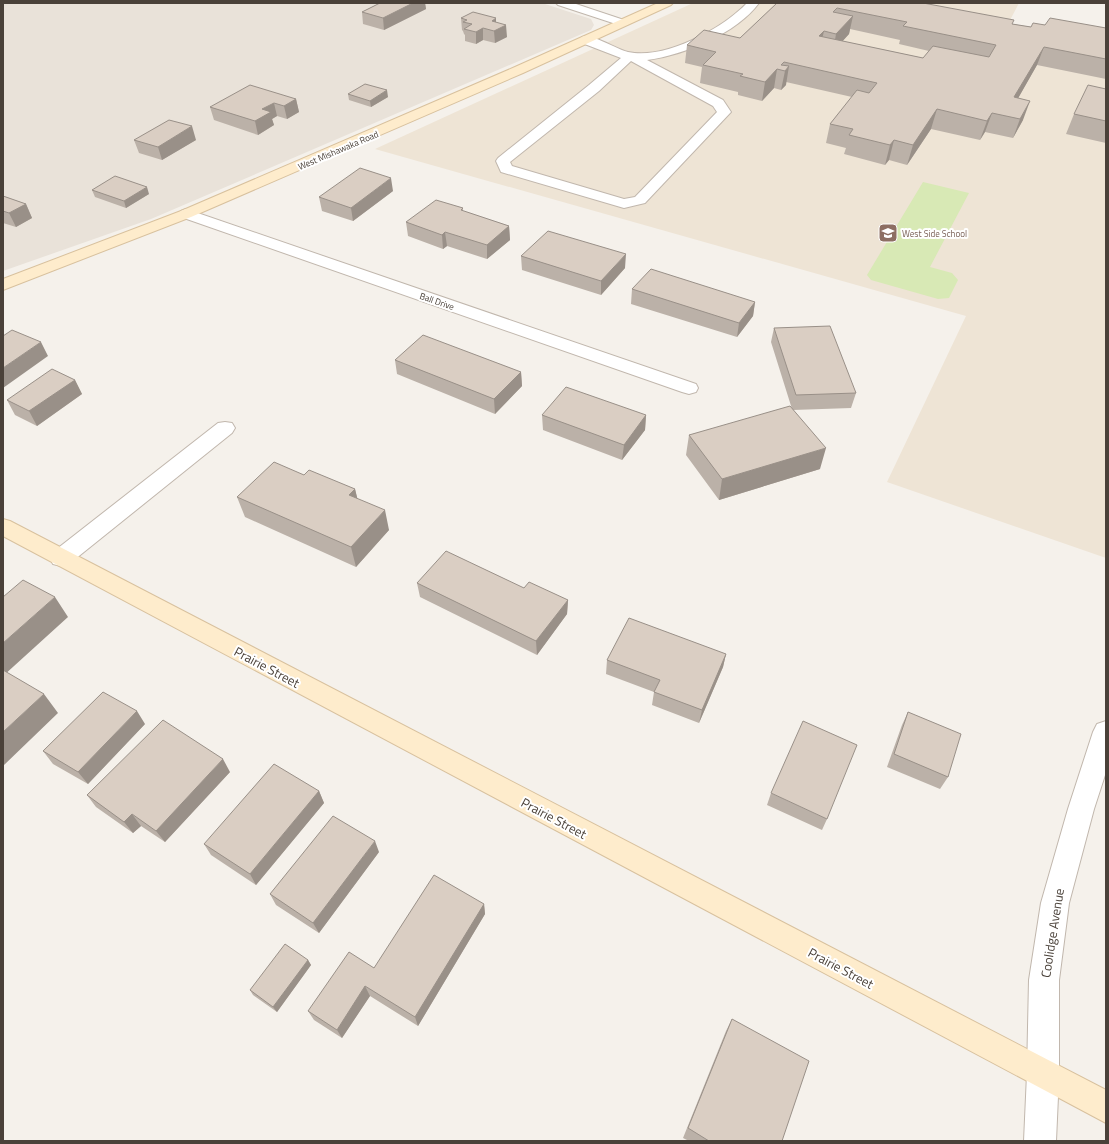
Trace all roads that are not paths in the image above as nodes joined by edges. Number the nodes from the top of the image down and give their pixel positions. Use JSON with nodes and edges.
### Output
{"nodes":[{"id":1,"x":562,"y":3,"type":"edge"},
{"id":2,"x":667,"y":3,"type":"edge"},
{"id":3,"x":753,"y":3,"type":"edge"},
{"id":4,"x":623,"y":24,"type":"junction"},
{"id":5,"x":586,"y":40,"type":"junction"},
{"id":6,"x":630,"y":56,"type":"junction"},
{"id":7,"x":186,"y":214,"type":"junction"},
{"id":8,"x":3,"y":285,"type":"edge"},
{"id":9,"x":689,"y":388,"type":"dead end"},
{"id":10,"x":225,"y":428,"type":"dead end"},
{"id":11,"x":3,"y":527,"type":"edge"},
{"id":12,"x":61,"y":558,"type":"junction"},
{"id":13,"x":1106,"y":732,"type":"edge"},
{"id":14,"x":1043,"y":1074,"type":"junction"},
{"id":15,"x":1106,"y":1107,"type":"edge"},
{"id":16,"x":1040,"y":1141,"type":"edge"}],
"edges":[{"from":1,"to":4,"type":"street"},
{"from":2,"to":4,"type":"main road","name":"West Mishawaka Road"},
{"from":3,"to":6,"type":"street"},
{"from":4,"to":5,"type":"main road","name":"West Mishawaka Road"},
{"from":5,"to":6,"type":"street"},
{"from":5,"to":7,"type":"main road","name":"West Mishawaka Road"},
{"from":6,"to":6,"type":"street"},
{"from":7,"to":8,"type":"main road","name":"West Mishawaka Road"},
{"from":7,"to":9,"type":"street","name":"Ball Drive"},
{"from":10,"to":12,"type":"street"},
{"from":11,"to":12,"type":"main road","name":"Prairie Street"},
{"from":12,"to":14,"type":"main road","name":"Prairie Street"},
{"from":13,"to":14,"type":"street","name":"Coolidge Avenue"},
{"from":14,"to":15,"type":"main road","name":"Prairie Street"},
{"from":14,"to":16,"type":"street","name":"Coolidge Avenue"}]}
